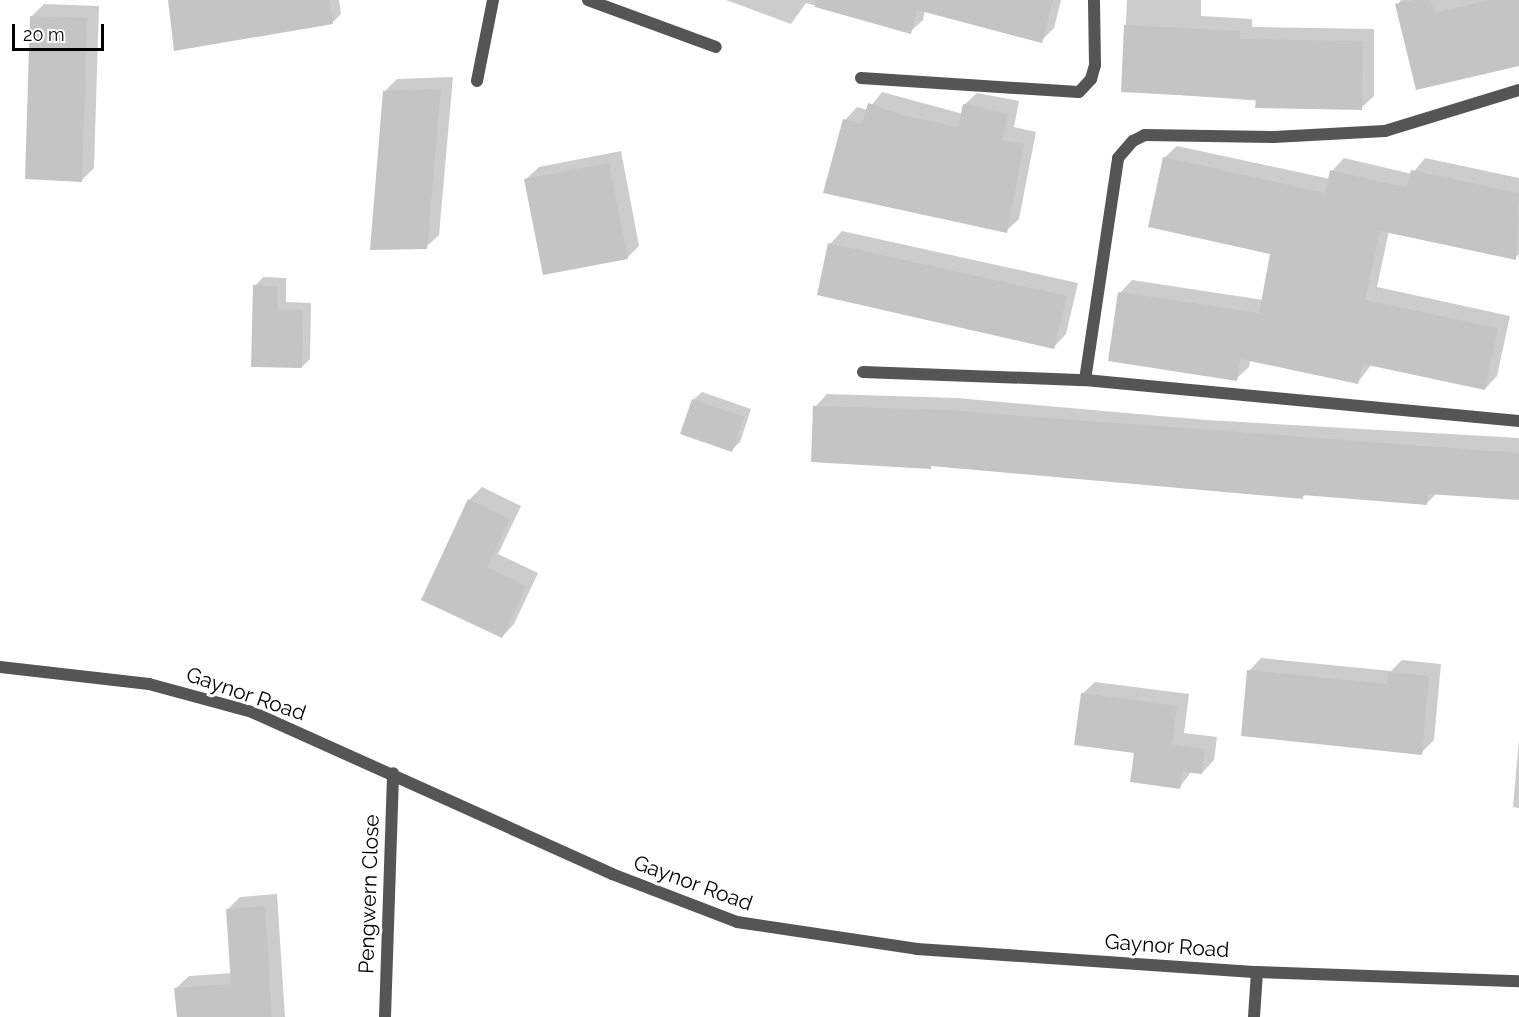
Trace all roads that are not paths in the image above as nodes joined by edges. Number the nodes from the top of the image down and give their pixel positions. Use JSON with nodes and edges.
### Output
{"nodes":[{"id":1,"x":493,"y":0,"type":"edge"},
{"id":2,"x":588,"y":0,"type":"edge"},
{"id":3,"x":1094,"y":0,"type":"edge"},
{"id":4,"x":716,"y":47,"type":"dead end"},
{"id":5,"x":861,"y":78,"type":"dead end"},
{"id":6,"x":477,"y":81,"type":"dead end"},
{"id":7,"x":1519,"y":90,"type":"edge"},
{"id":8,"x":862,"y":372,"type":"dead end"},
{"id":9,"x":1085,"y":380,"type":"junction"},
{"id":10,"x":1519,"y":421,"type":"edge"},
{"id":11,"x":0,"y":667,"type":"edge"},
{"id":12,"x":393,"y":773,"type":"junction"},
{"id":13,"x":1257,"y":972,"type":"junction"},
{"id":14,"x":1519,"y":981,"type":"edge"},
{"id":15,"x":385,"y":1017,"type":"edge"},
{"id":16,"x":1254,"y":1017,"type":"edge"}],
"edges":[{"from":1,"to":6,"type":"street"},
{"from":2,"to":4,"type":"street"},
{"from":3,"to":5,"type":"street"},
{"from":7,"to":9,"type":"street"},
{"from":8,"to":9,"type":"street"},
{"from":9,"to":10,"type":"street"},
{"from":11,"to":12,"type":"street","name":"Gaynor Road"},
{"from":12,"to":13,"type":"street","name":"Gaynor Road"},
{"from":12,"to":15,"type":"street","name":"Pengwern Close"},
{"from":13,"to":14,"type":"street","name":"Gaynor Road"},
{"from":13,"to":16,"type":"street"}]}
